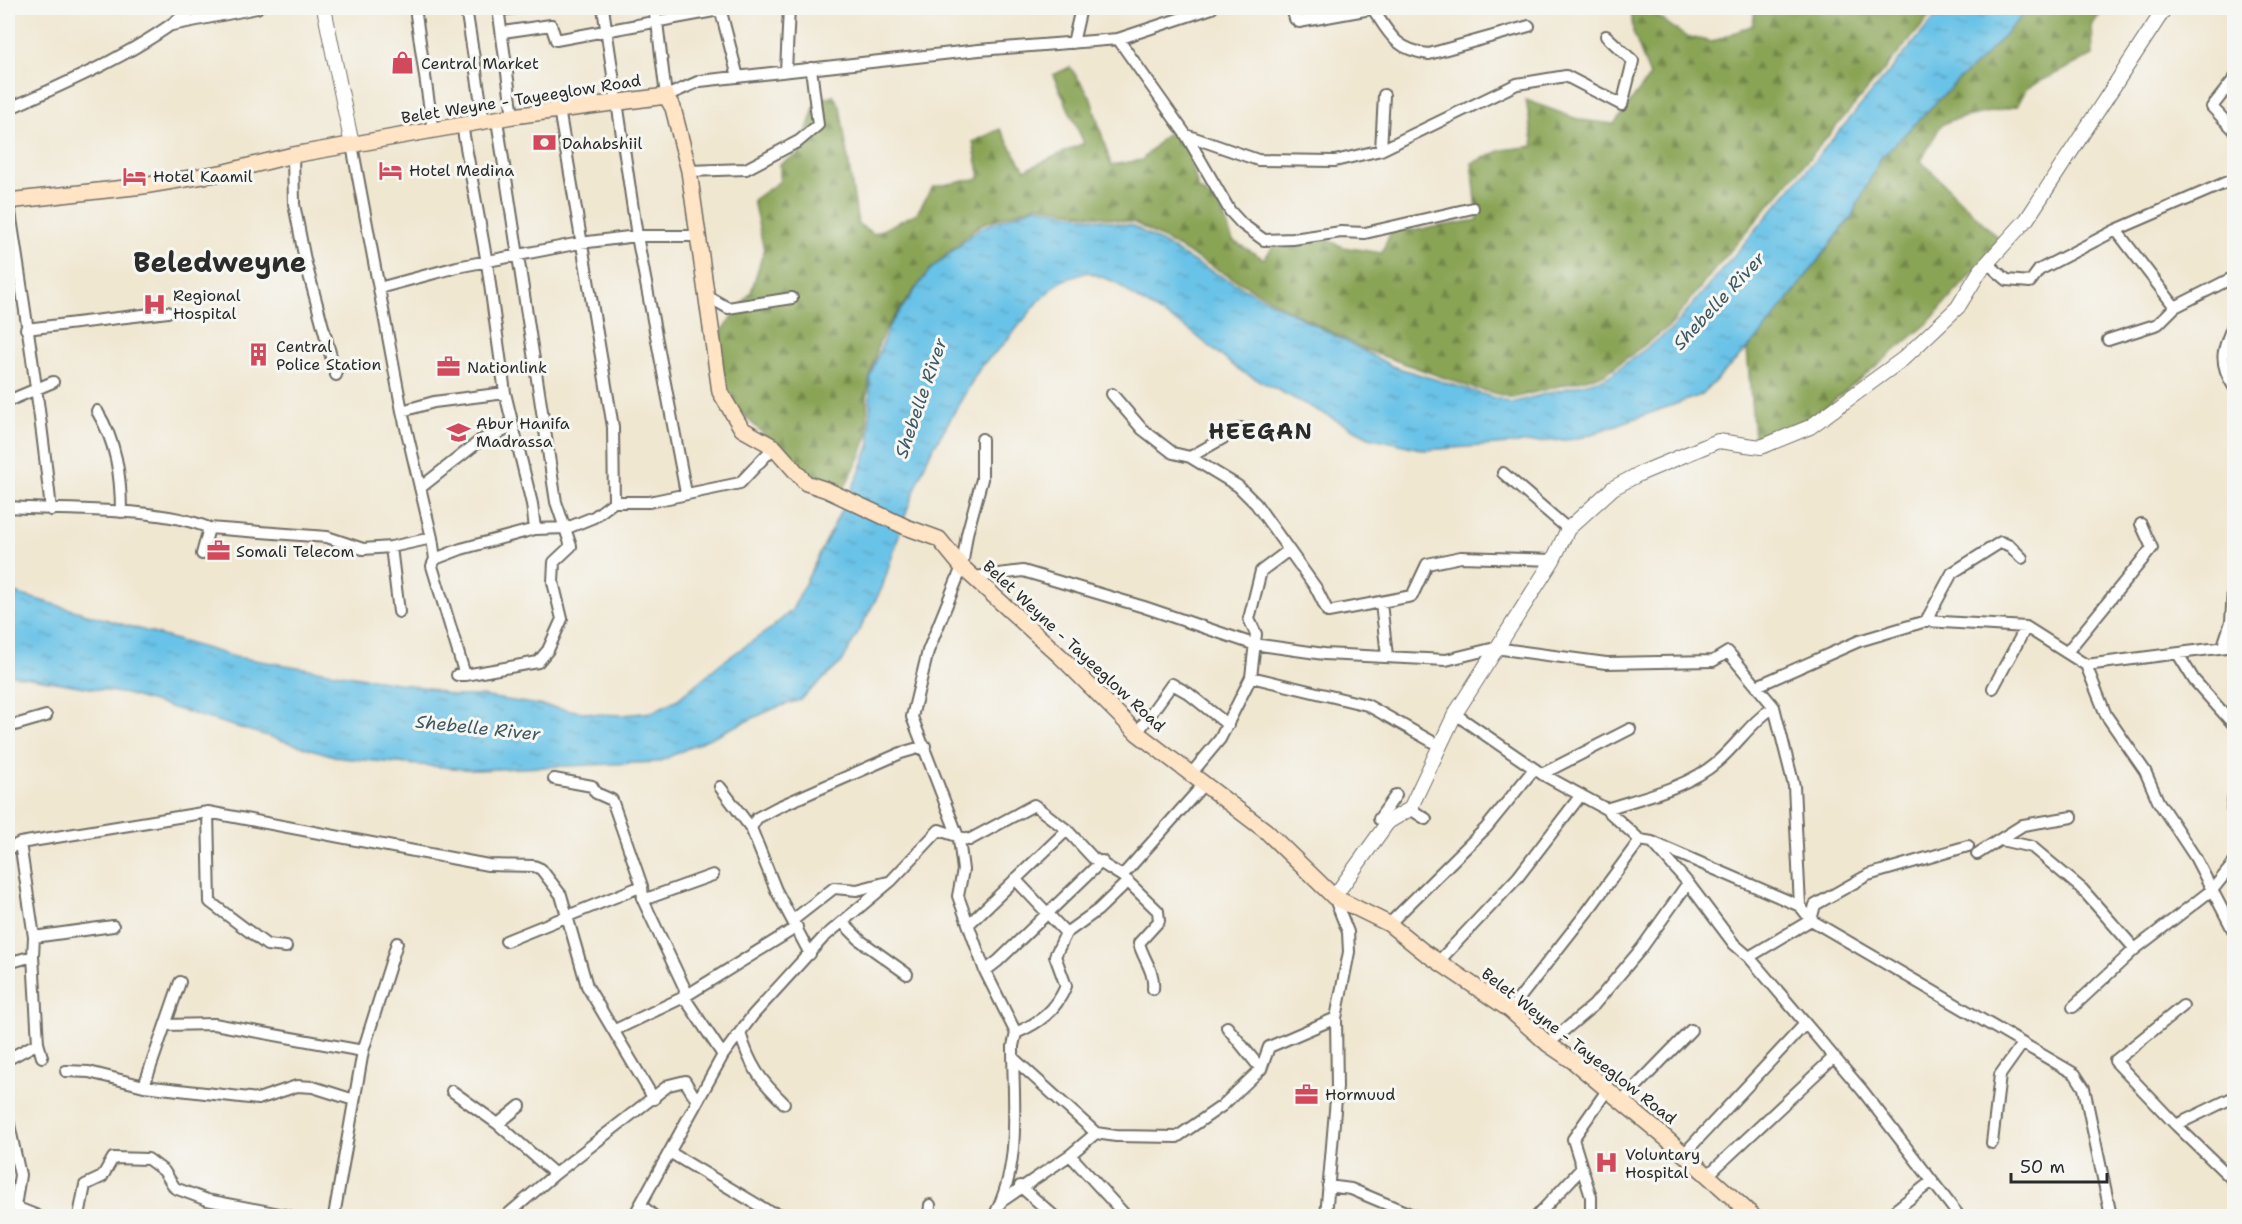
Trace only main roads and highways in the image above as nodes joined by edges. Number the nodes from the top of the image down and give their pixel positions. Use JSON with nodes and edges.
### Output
{"nodes":[{"id":1,"x":8,"y":200,"type":"edge"},
{"id":2,"x":1753,"y":1216,"type":"edge"}],
"edges":[{"from":1,"to":2,"type":"main road","name":"Belet Weyne - Tayeeglow Road"}]}
